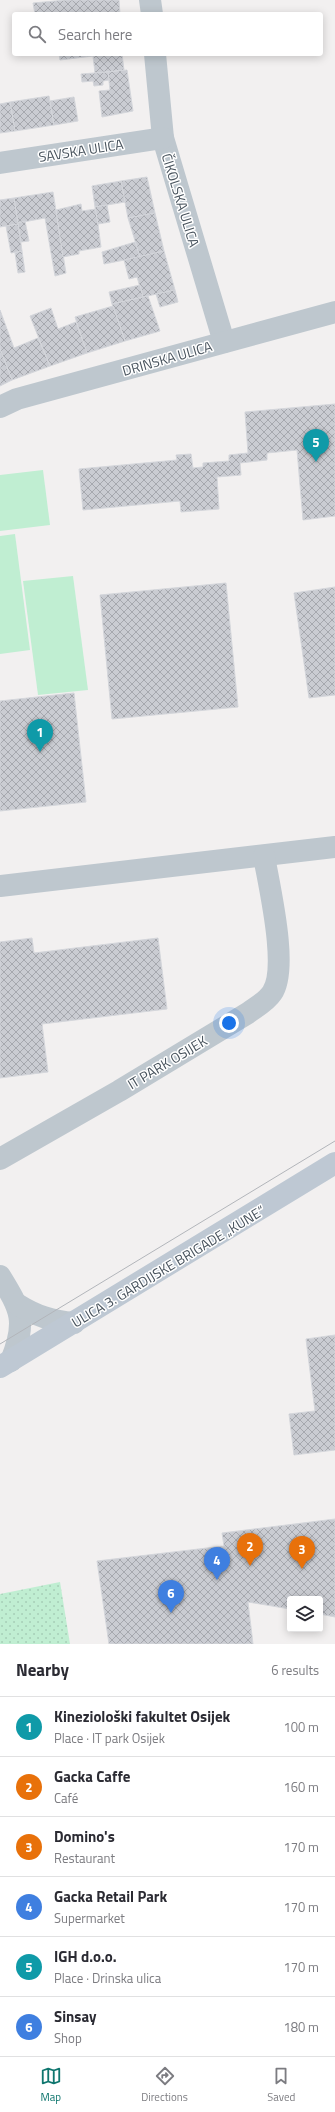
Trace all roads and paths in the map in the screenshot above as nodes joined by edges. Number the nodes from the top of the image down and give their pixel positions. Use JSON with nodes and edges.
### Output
{"nodes":[{"id":1,"x":150,"y":0,"type":"edge"},
{"id":2,"x":152,"y":12,"type":"edge"},
{"id":3,"x":155,"y":56,"type":"edge"},
{"id":4,"x":162,"y":138,"type":"junction"},
{"id":5,"x":0,"y":163,"type":"edge"},
{"id":6,"x":335,"y":312,"type":"edge"},
{"id":7,"x":224,"y":342,"type":"junction"},
{"id":8,"x":0,"y":407,"type":"edge"},
{"id":9,"x":335,"y":847,"type":"edge"},
{"id":10,"x":264,"y":856,"type":"junction"},
{"id":11,"x":0,"y":886,"type":"edge"},
{"id":12,"x":0,"y":1158,"type":"edge"},
{"id":13,"x":335,"y":1163,"type":"edge"},
{"id":14,"x":0,"y":1276,"type":"edge"},
{"id":15,"x":17,"y":1304,"type":"junction"},
{"id":16,"x":74,"y":1323,"type":"junction"},
{"id":17,"x":6,"y":1364,"type":"edge"}],
"edges":[{"from":1,"to":2,"type":"street"},
{"from":3,"to":4,"type":"street","name":"ČIKOLSKA ULICA"},
{"from":4,"to":5,"type":"street","name":"SAVSKA ULICA"},
{"from":4,"to":7,"type":"street","name":"ČIKOLSKA ULICA"},
{"from":6,"to":7,"type":"street","name":"DRINSKA ULICA"},
{"from":7,"to":8,"type":"street","name":"DRINSKA ULICA"},
{"from":9,"to":10,"type":"street"},
{"from":10,"to":11,"type":"street"},
{"from":10,"to":12,"type":"street","name":"IT PARK OSIJEK"},
{"from":13,"to":16,"type":"street","name":"ULICA 3. GARDIJSKE BRIGADE „KUNE“"},
{"from":14,"to":15,"type":"street"},
{"from":15,"to":16,"type":"street"},
{"from":15,"to":17,"type":"street"},
{"from":16,"to":17,"type":"street","name":"ULICA 3. GARDIJSKE BRIGADE „KUNE“"}]}
